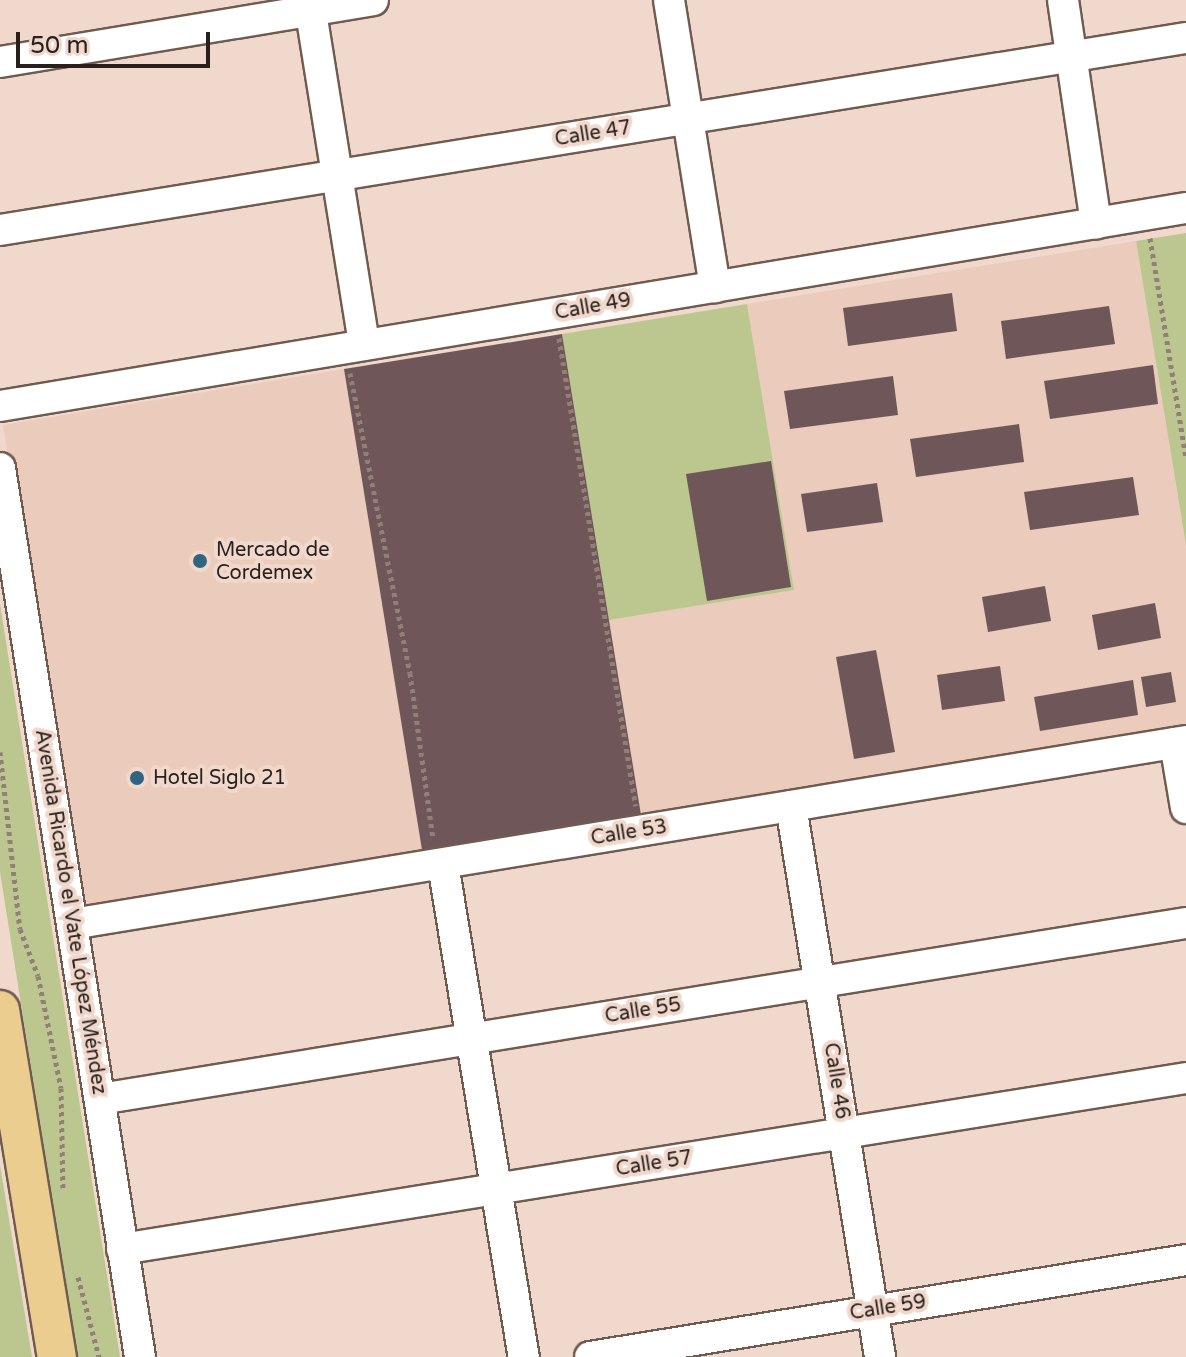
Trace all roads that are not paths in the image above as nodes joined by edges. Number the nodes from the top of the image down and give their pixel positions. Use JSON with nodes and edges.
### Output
{"nodes":[{"id":1,"x":373,"y":0,"type":"edge"},
{"id":2,"x":669,"y":0,"type":"edge"},
{"id":3,"x":1063,"y":0,"type":"edge"},
{"id":4,"x":310,"y":5,"type":"edge"},
{"id":5,"x":1186,"y":38,"type":"edge"},
{"id":6,"x":1072,"y":57,"type":"junction"},
{"id":7,"x":0,"y":62,"type":"edge"},
{"id":8,"x":686,"y":120,"type":"junction"},
{"id":9,"x":335,"y":173,"type":"junction"},
{"id":10,"x":1186,"y":208,"type":"edge"},
{"id":11,"x":1096,"y":224,"type":"junction"},
{"id":12,"x":0,"y":230,"type":"edge"},
{"id":13,"x":715,"y":287,"type":"junction"},
{"id":14,"x":355,"y":347,"type":"junction"},
{"id":15,"x":0,"y":406,"type":"edge"},
{"id":16,"x":0,"y":468,"type":"edge"},
{"id":17,"x":1181,"y":742,"type":"edge"},
{"id":18,"x":791,"y":806,"type":"junction"},
{"id":19,"x":1186,"y":808,"type":"edge"},
{"id":20,"x":438,"y":864,"type":"junction"},
{"id":21,"x":1186,"y":923,"type":"edge"},
{"id":22,"x":72,"y":924,"type":"junction"},
{"id":23,"x":820,"y":982,"type":"junction"},
{"id":24,"x":0,"y":1010,"type":"edge"},
{"id":25,"x":472,"y":1039,"type":"junction"},
{"id":26,"x":1186,"y":1078,"type":"edge"},
{"id":27,"x":7,"y":1097,"type":"edge"},
{"id":28,"x":100,"y":1099,"type":"junction"},
{"id":29,"x":845,"y":1135,"type":"junction"},
{"id":30,"x":496,"y":1188,"type":"junction"},
{"id":31,"x":122,"y":1249,"type":"junction"},
{"id":32,"x":1186,"y":1260,"type":"edge"},
{"id":33,"x":1186,"y":1279,"type":"edge"},
{"id":34,"x":876,"y":1333,"type":"edge"},
{"id":35,"x":57,"y":1357,"type":"edge"},
{"id":36,"x":140,"y":1357,"type":"edge"},
{"id":37,"x":524,"y":1357,"type":"edge"},
{"id":38,"x":590,"y":1357,"type":"edge"},
{"id":39,"x":717,"y":1357,"type":"edge"}],
"edges":[{"from":1,"to":4,"type":"street"},
{"from":2,"to":8,"type":"street"},
{"from":3,"to":6,"type":"street"},
{"from":4,"to":7,"type":"street"},
{"from":4,"to":9,"type":"street"},
{"from":5,"to":6,"type":"street","name":"Calle 47"},
{"from":6,"to":8,"type":"street","name":"Calle 47"},
{"from":6,"to":11,"type":"street"},
{"from":8,"to":9,"type":"street","name":"Calle 47"},
{"from":8,"to":13,"type":"street"},
{"from":9,"to":12,"type":"street","name":"Calle 47"},
{"from":9,"to":14,"type":"street"},
{"from":10,"to":11,"type":"street","name":"Calle 49"},
{"from":11,"to":13,"type":"street","name":"Calle 49"},
{"from":13,"to":14,"type":"street","name":"Calle 49"},
{"from":14,"to":15,"type":"street","name":"Calle 49"},
{"from":16,"to":22,"type":"street","name":"Avenida Ricardo el Vate López Méndez"},
{"from":17,"to":18,"type":"street","name":"Calle 53"},
{"from":17,"to":19,"type":"street"},
{"from":18,"to":20,"type":"street","name":"Calle 53"},
{"from":18,"to":23,"type":"street","name":"Calle 46"},
{"from":20,"to":22,"type":"street","name":"Calle 53"},
{"from":20,"to":25,"type":"street"},
{"from":21,"to":23,"type":"street","name":"Calle 55"},
{"from":22,"to":28,"type":"street","name":"Avenida Ricardo el Vate López Méndez"},
{"from":23,"to":25,"type":"street","name":"Calle 55"},
{"from":23,"to":29,"type":"street","name":"Calle 46"},
{"from":24,"to":27,"type":"main road"},
{"from":25,"to":28,"type":"street","name":"Calle 55"},
{"from":25,"to":30,"type":"street"},
{"from":26,"to":29,"type":"street","name":"Calle 57"},
{"from":27,"to":35,"type":"main road"},
{"from":28,"to":31,"type":"street","name":"Avenida Ricardo el Vate López Méndez"},
{"from":29,"to":30,"type":"street","name":"Calle 57"},
{"from":29,"to":34,"type":"street","name":"Calle 46"},
{"from":30,"to":31,"type":"street","name":"Calle 57"},
{"from":30,"to":37,"type":"street"},
{"from":31,"to":36,"type":"street","name":"Avenida Ricardo el Vate López Méndez"},
{"from":32,"to":34,"type":"street","name":"Calle 59"},
{"from":33,"to":34,"type":"street","name":"Calle 59"},
{"from":34,"to":38,"type":"street","name":"Calle 59"},
{"from":34,"to":39,"type":"street","name":"Calle 59"}]}
